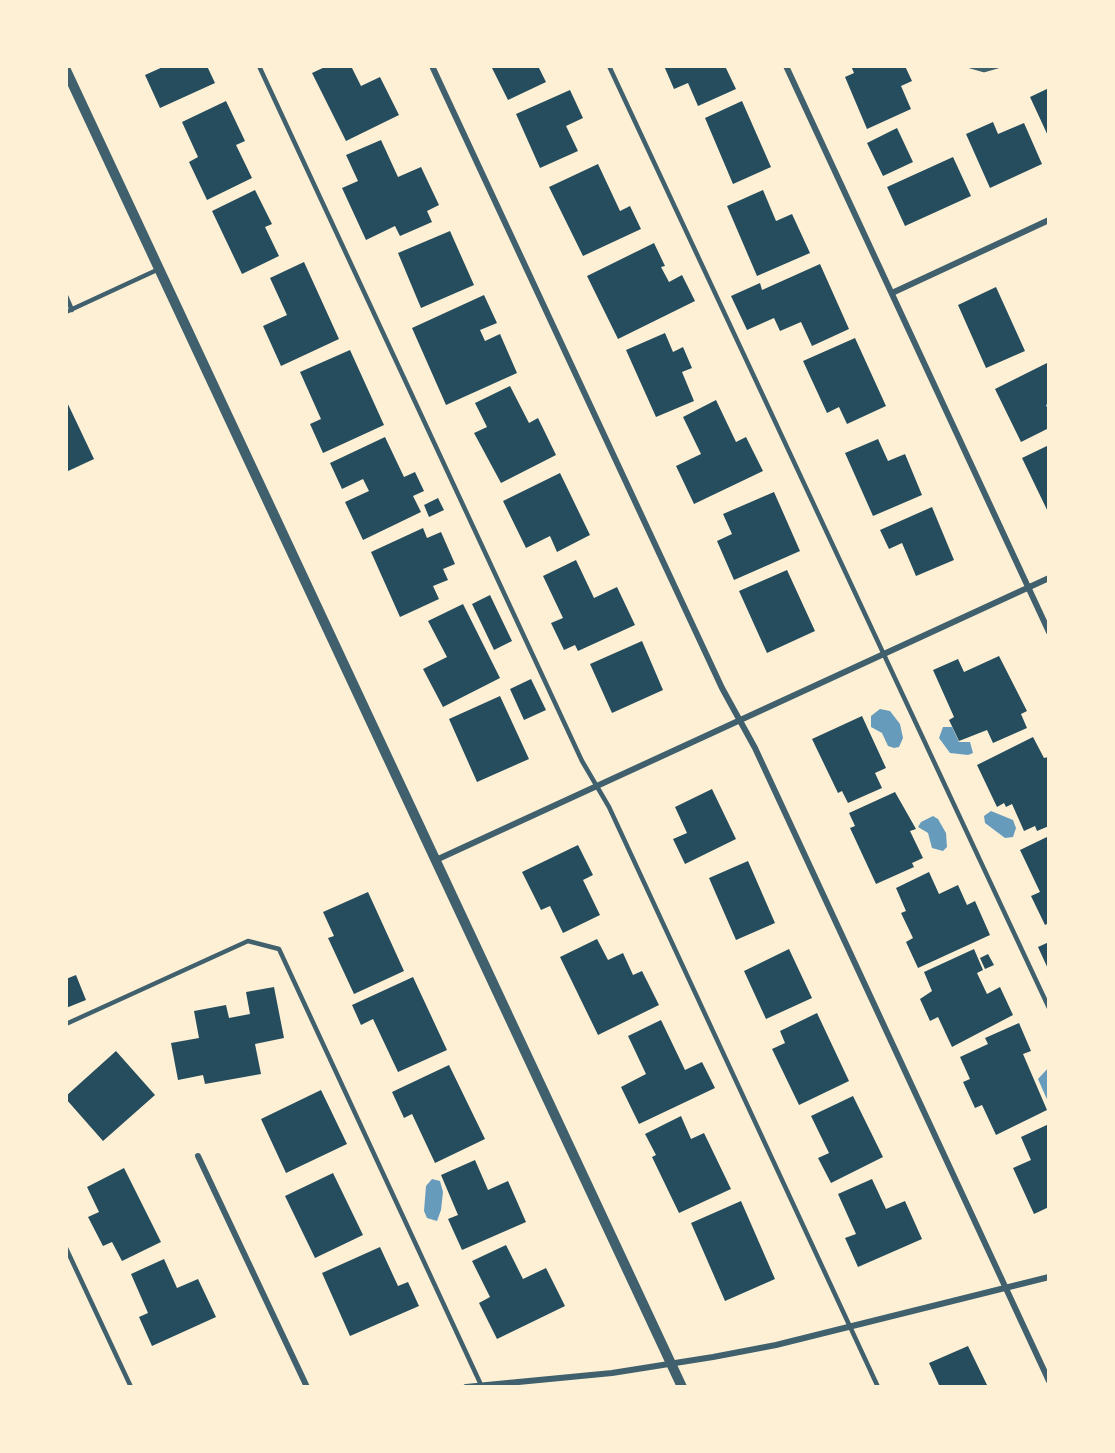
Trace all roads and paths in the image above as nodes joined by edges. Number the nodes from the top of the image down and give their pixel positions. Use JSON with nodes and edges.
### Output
{"nodes":[{"id":1,"x":259,"y":66,"type":"edge"},
{"id":2,"x":432,"y":66,"type":"edge"},
{"id":3,"x":609,"y":66,"type":"edge"},
{"id":4,"x":786,"y":66,"type":"edge"},
{"id":5,"x":970,"y":66,"type":"edge"},
{"id":6,"x":998,"y":66,"type":"edge"},
{"id":7,"x":66,"y":70,"type":"edge"},
{"id":8,"x":1049,"y":220,"type":"edge"},
{"id":9,"x":159,"y":268,"type":"junction"},
{"id":10,"x":892,"y":293,"type":"junction"},
{"id":11,"x":66,"y":296,"type":"edge"},
{"id":12,"x":72,"y":310,"type":"junction"},
{"id":13,"x":66,"y":312,"type":"edge"},
{"id":14,"x":1049,"y":578,"type":"edge"},
{"id":15,"x":1028,"y":588,"type":"junction"},
{"id":16,"x":1049,"y":632,"type":"edge"},
{"id":17,"x":884,"y":654,"type":"junction"},
{"id":18,"x":740,"y":721,"type":"junction"},
{"id":19,"x":596,"y":786,"type":"junction"},
{"id":20,"x":436,"y":860,"type":"junction"},
{"id":21,"x":1049,"y":1008,"type":"edge"},
{"id":22,"x":66,"y":1024,"type":"edge"},
{"id":23,"x":198,"y":1156,"type":"dead end"},
{"id":24,"x":66,"y":1248,"type":"edge"},
{"id":25,"x":1049,"y":1277,"type":"edge"},
{"id":26,"x":1006,"y":1288,"type":"junction"},
{"id":27,"x":850,"y":1327,"type":"junction"},
{"id":28,"x":671,"y":1364,"type":"junction"},
{"id":29,"x":1049,"y":1381,"type":"edge"},
{"id":30,"x":131,"y":1387,"type":"edge"},
{"id":31,"x":307,"y":1387,"type":"edge"},
{"id":32,"x":466,"y":1387,"type":"edge"},
{"id":33,"x":482,"y":1387,"type":"edge"},
{"id":34,"x":682,"y":1387,"type":"edge"},
{"id":35,"x":878,"y":1387,"type":"edge"}],
"edges":[{"from":1,"to":19,"type":"lane"},
{"from":2,"to":18,"type":"street"},
{"from":3,"to":17,"type":"lane"},
{"from":4,"to":10,"type":"street"},
{"from":5,"to":6,"type":"lane"},
{"from":7,"to":9,"type":"street"},
{"from":8,"to":10,"type":"street"},
{"from":9,"to":12,"type":"lane"},
{"from":9,"to":20,"type":"street"},
{"from":10,"to":15,"type":"street"},
{"from":11,"to":12,"type":"lane"},
{"from":12,"to":13,"type":"lane"},
{"from":14,"to":15,"type":"street"},
{"from":15,"to":16,"type":"street"},
{"from":15,"to":17,"type":"street"},
{"from":17,"to":18,"type":"street"},
{"from":17,"to":21,"type":"lane"},
{"from":18,"to":19,"type":"street"},
{"from":18,"to":26,"type":"street"},
{"from":19,"to":20,"type":"street"},
{"from":19,"to":27,"type":"lane"},
{"from":20,"to":28,"type":"street"},
{"from":22,"to":33,"type":"lane"},
{"from":23,"to":31,"type":"street"},
{"from":24,"to":30,"type":"lane"},
{"from":25,"to":26,"type":"street"},
{"from":26,"to":27,"type":"street"},
{"from":26,"to":29,"type":"street"},
{"from":27,"to":28,"type":"street"},
{"from":27,"to":35,"type":"lane"},
{"from":28,"to":33,"type":"street"},
{"from":28,"to":34,"type":"street"},
{"from":32,"to":33,"type":"street"}]}
